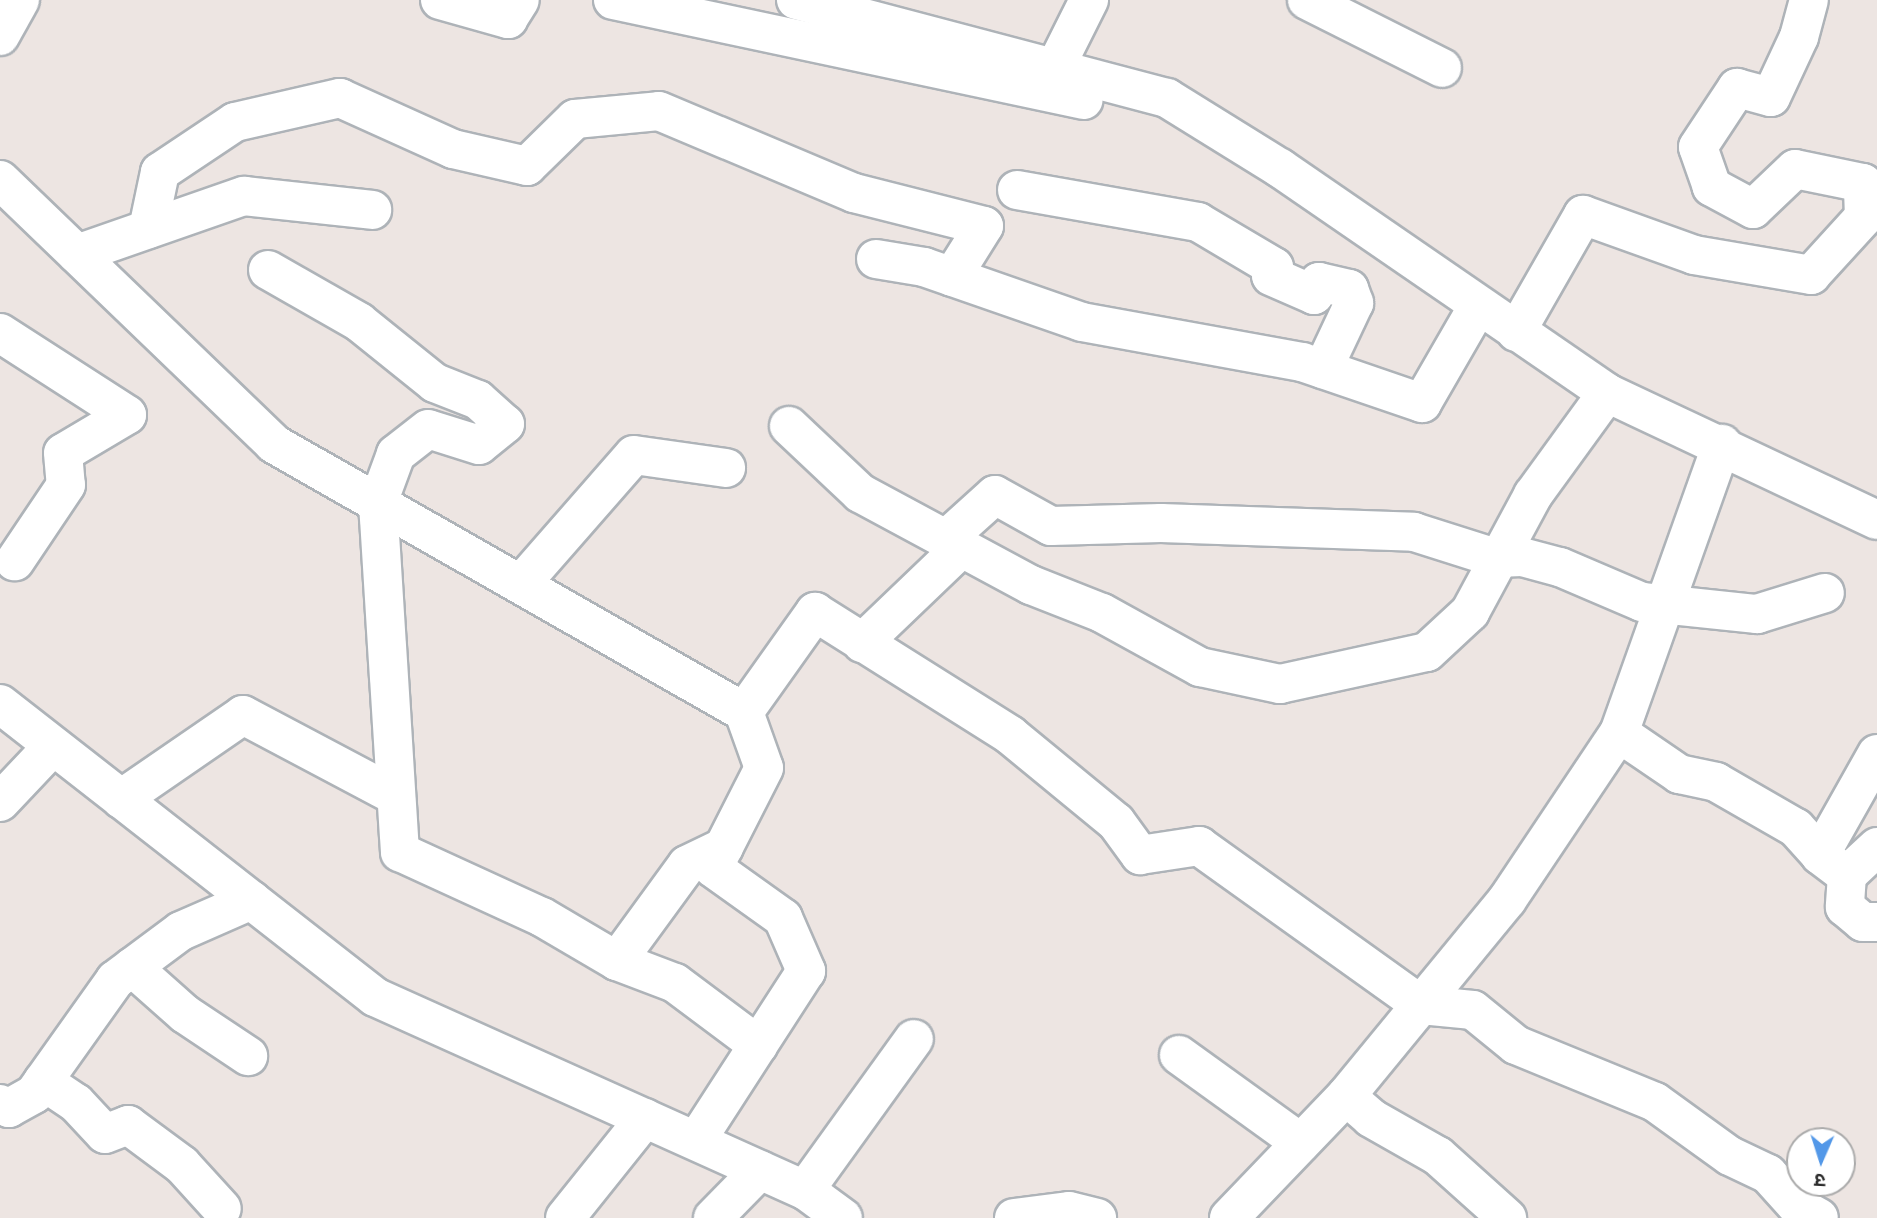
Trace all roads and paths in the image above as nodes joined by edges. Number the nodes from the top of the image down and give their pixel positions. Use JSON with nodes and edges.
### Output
{"nodes":[{"id":1,"x":20,"y":0,"type":"edge"},
{"id":2,"x":440,"y":0,"type":"edge"},
{"id":3,"x":520,"y":0,"type":"edge"},
{"id":4,"x":613,"y":0,"type":"edge"},
{"id":5,"x":796,"y":0,"type":"edge"},
{"id":6,"x":1088,"y":0,"type":"edge"},
{"id":7,"x":1307,"y":0,"type":"edge"},
{"id":8,"x":1809,"y":0,"type":"edge"},
{"id":9,"x":0,"y":36,"type":"edge"},
{"id":10,"x":1055,"y":68,"type":"junction"},
{"id":11,"x":1442,"y":68,"type":"dead end"},
{"id":12,"x":1209,"y":125,"type":"junction"},
{"id":13,"x":0,"y":180,"type":"edge"},
{"id":14,"x":1017,"y":190,"type":"dead end"},
{"id":15,"x":372,"y":210,"type":"dead end"},
{"id":16,"x":148,"y":229,"type":"junction"},
{"id":17,"x":77,"y":254,"type":"junction"},
{"id":18,"x":876,"y":259,"type":"dead end"},
{"id":19,"x":268,"y":270,"type":"dead end"},
{"id":20,"x":952,"y":277,"type":"junction"},
{"id":21,"x":1478,"y":306,"type":"junction"},
{"id":22,"x":1516,"y":332,"type":"junction"},
{"id":23,"x":0,"y":333,"type":"edge"},
{"id":24,"x":1323,"y":369,"type":"junction"},
{"id":25,"x":1607,"y":393,"type":"junction"},
{"id":26,"x":789,"y":426,"type":"dead end"},
{"id":27,"x":1721,"y":444,"type":"junction"},
{"id":28,"x":726,"y":468,"type":"dead end"},
{"id":29,"x":378,"y":503,"type":"junction"},
{"id":30,"x":1877,"y":520,"type":"edge"},
{"id":31,"x":953,"y":544,"type":"junction"},
{"id":32,"x":1496,"y":558,"type":"junction"},
{"id":33,"x":15,"y":561,"type":"dead end"},
{"id":34,"x":521,"y":584,"type":"junction"},
{"id":35,"x":1825,"y":593,"type":"dead end"},
{"id":36,"x":1664,"y":604,"type":"junction"},
{"id":37,"x":862,"y":643,"type":"junction"},
{"id":38,"x":2,"y":710,"type":"edge"},
{"id":39,"x":744,"y":712,"type":"junction"},
{"id":40,"x":1619,"y":733,"type":"junction"},
{"id":41,"x":53,"y":746,"type":"junction"},
{"id":42,"x":1877,"y":754,"type":"edge"},
{"id":43,"x":396,"y":796,"type":"junction"},
{"id":44,"x":121,"y":799,"type":"junction"},
{"id":45,"x":0,"y":803,"type":"edge"},
{"id":46,"x":724,"y":847,"type":"junction"},
{"id":47,"x":1877,"y":847,"type":"edge"},
{"id":48,"x":1833,"y":865,"type":"junction"},
{"id":49,"x":252,"y":900,"type":"junction"},
{"id":50,"x":1877,"y":922,"type":"edge"},
{"id":51,"x":617,"y":961,"type":"junction"},
{"id":52,"x":132,"y":967,"type":"junction"},
{"id":53,"x":1421,"y":1005,"type":"junction"},
{"id":54,"x":914,"y":1039,"type":"dead end"},
{"id":55,"x":758,"y":1045,"type":"junction"},
{"id":56,"x":1179,"y":1055,"type":"dead end"},
{"id":57,"x":248,"y":1056,"type":"dead end"},
{"id":58,"x":43,"y":1081,"type":"junction"},
{"id":59,"x":1346,"y":1096,"type":"junction"},
{"id":60,"x":0,"y":1104,"type":"edge"},
{"id":61,"x":645,"y":1118,"type":"junction"},
{"id":62,"x":696,"y":1141,"type":"junction"},
{"id":63,"x":1301,"y":1143,"type":"junction"},
{"id":64,"x":760,"y":1170,"type":"junction"},
{"id":65,"x":805,"y":1190,"type":"junction"},
{"id":66,"x":222,"y":1209,"type":"dead end"},
{"id":67,"x":1235,"y":1217,"type":"edge"},
{"id":68,"x":565,"y":1218,"type":"edge"},
{"id":69,"x":713,"y":1218,"type":"edge"},
{"id":70,"x":843,"y":1218,"type":"edge"},
{"id":71,"x":1014,"y":1218,"type":"edge"},
{"id":72,"x":1097,"y":1218,"type":"edge"},
{"id":73,"x":1507,"y":1218,"type":"edge"},
{"id":74,"x":1819,"y":1218,"type":"edge"}],
"edges":[{"from":1,"to":9,"type":"street"},
{"from":2,"to":3,"type":"street"},
{"from":4,"to":12,"type":"street"},
{"from":5,"to":10,"type":"street"},
{"from":6,"to":10,"type":"street"},
{"from":7,"to":11,"type":"street"},
{"from":8,"to":22,"type":"street"},
{"from":10,"to":12,"type":"street"},
{"from":12,"to":21,"type":"street"},
{"from":13,"to":17,"type":"street"},
{"from":14,"to":24,"type":"street"},
{"from":15,"to":16,"type":"street"},
{"from":16,"to":17,"type":"street"},
{"from":16,"to":20,"type":"street"},
{"from":17,"to":29,"type":"street"},
{"from":18,"to":20,"type":"street"},
{"from":19,"to":29,"type":"street"},
{"from":20,"to":24,"type":"street"},
{"from":21,"to":22,"type":"street"},
{"from":21,"to":24,"type":"street"},
{"from":22,"to":25,"type":"street"},
{"from":23,"to":33,"type":"street"},
{"from":25,"to":27,"type":"street"},
{"from":25,"to":32,"type":"street"},
{"from":26,"to":31,"type":"street"},
{"from":27,"to":30,"type":"street"},
{"from":27,"to":36,"type":"street"},
{"from":28,"to":34,"type":"street"},
{"from":29,"to":34,"type":"street"},
{"from":29,"to":43,"type":"street"},
{"from":31,"to":32,"type":"street"},
{"from":31,"to":32,"type":"street"},
{"from":31,"to":37,"type":"street"},
{"from":32,"to":36,"type":"street"},
{"from":34,"to":39,"type":"street"},
{"from":35,"to":36,"type":"street"},
{"from":36,"to":40,"type":"street"},
{"from":37,"to":39,"type":"street"},
{"from":37,"to":53,"type":"street"},
{"from":38,"to":41,"type":"street"},
{"from":39,"to":46,"type":"street"},
{"from":40,"to":48,"type":"street"},
{"from":40,"to":53,"type":"street"},
{"from":41,"to":44,"type":"street"},
{"from":41,"to":45,"type":"street"},
{"from":42,"to":48,"type":"street"},
{"from":43,"to":44,"type":"street"},
{"from":43,"to":51,"type":"street"},
{"from":44,"to":49,"type":"street"},
{"from":46,"to":51,"type":"street"},
{"from":46,"to":55,"type":"street"},
{"from":47,"to":48,"type":"street"},
{"from":48,"to":50,"type":"street"},
{"from":49,"to":52,"type":"street"},
{"from":49,"to":61,"type":"street"},
{"from":51,"to":55,"type":"street"},
{"from":52,"to":57,"type":"street"},
{"from":52,"to":58,"type":"street"},
{"from":53,"to":59,"type":"street"},
{"from":53,"to":74,"type":"street"},
{"from":54,"to":65,"type":"street"},
{"from":55,"to":62,"type":"street"},
{"from":56,"to":63,"type":"street"},
{"from":58,"to":60,"type":"street"},
{"from":58,"to":66,"type":"street"},
{"from":59,"to":63,"type":"street"},
{"from":59,"to":73,"type":"street"},
{"from":61,"to":62,"type":"street"},
{"from":61,"to":68,"type":"street"},
{"from":62,"to":64,"type":"street"},
{"from":63,"to":67,"type":"street"},
{"from":64,"to":65,"type":"street"},
{"from":64,"to":69,"type":"street"},
{"from":65,"to":70,"type":"street"},
{"from":71,"to":72,"type":"street"}]}
